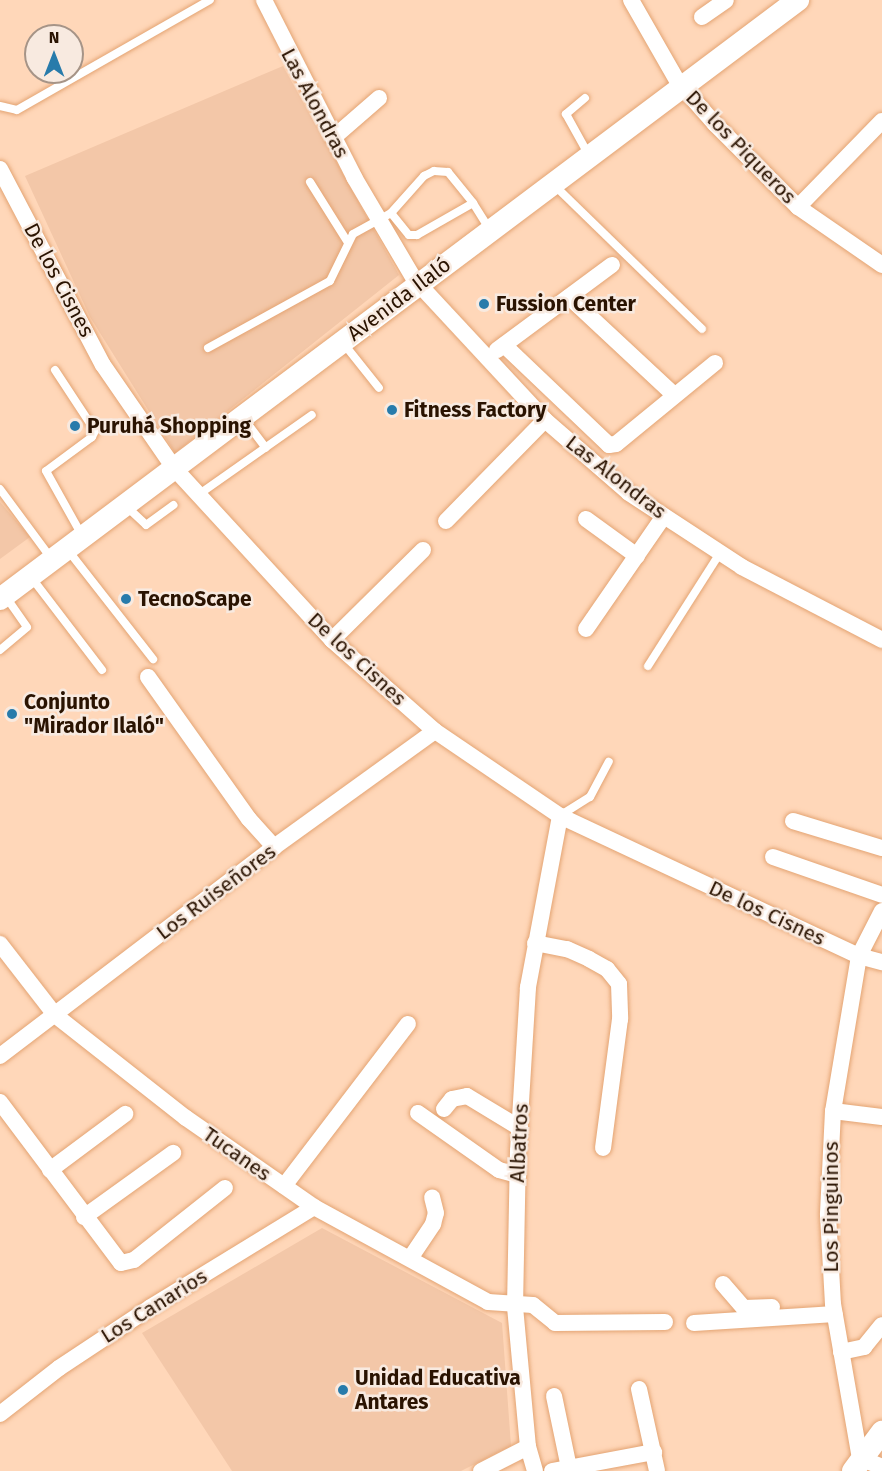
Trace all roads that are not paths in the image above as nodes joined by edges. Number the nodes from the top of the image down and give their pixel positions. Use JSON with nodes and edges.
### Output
{"nodes":[{"id":1,"x":210,"y":0,"type":"edge"},
{"id":2,"x":631,"y":0,"type":"edge"},
{"id":3,"x":726,"y":0,"type":"edge"},
{"id":4,"x":782,"y":0,"type":"edge"},
{"id":5,"x":798,"y":0,"type":"edge"},
{"id":6,"x":270,"y":2,"type":"edge"},
{"id":7,"x":702,"y":17,"type":"dead end"},
{"id":8,"x":680,"y":84,"type":"junction"},
{"id":9,"x":379,"y":98,"type":"dead end"},
{"id":10,"x":585,"y":98,"type":"dead end"},
{"id":11,"x":0,"y":105,"type":"edge"},
{"id":12,"x":882,"y":121,"type":"edge"},
{"id":13,"x":333,"y":138,"type":"junction"},
{"id":14,"x":585,"y":148,"type":"junction"},
{"id":15,"x":0,"y":169,"type":"edge"},
{"id":16,"x":310,"y":182,"type":"dead end"},
{"id":17,"x":552,"y":183,"type":"junction"},
{"id":18,"x":473,"y":203,"type":"junction"},
{"id":19,"x":798,"y":207,"type":"junction"},
{"id":20,"x":385,"y":217,"type":"junction"},
{"id":21,"x":486,"y":224,"type":"junction"},
{"id":22,"x":347,"y":242,"type":"junction"},
{"id":23,"x":612,"y":265,"type":"dead end"},
{"id":24,"x":882,"y":265,"type":"edge"},
{"id":25,"x":417,"y":282,"type":"junction"},
{"id":26,"x":569,"y":297,"type":"junction"},
{"id":27,"x":702,"y":329,"type":"dead end"},
{"id":28,"x":342,"y":341,"type":"junction"},
{"id":29,"x":504,"y":345,"type":"junction"},
{"id":30,"x":208,"y":348,"type":"dead end"},
{"id":31,"x":486,"y":358,"type":"junction"},
{"id":32,"x":715,"y":363,"type":"dead end"},
{"id":33,"x":55,"y":370,"type":"dead end"},
{"id":34,"x":379,"y":388,"type":"dead end"},
{"id":35,"x":674,"y":396,"type":"junction"},
{"id":36,"x":312,"y":415,"type":"dead end"},
{"id":37,"x":242,"y":416,"type":"junction"},
{"id":38,"x":545,"y":420,"type":"junction"},
{"id":39,"x":266,"y":448,"type":"junction"},
{"id":40,"x":172,"y":465,"type":"junction"},
{"id":41,"x":0,"y":489,"type":"edge"},
{"id":42,"x":198,"y":495,"type":"junction"},
{"id":43,"x":125,"y":504,"type":"junction"},
{"id":44,"x":174,"y":504,"type":"dead end"},
{"id":45,"x":664,"y":516,"type":"junction"},
{"id":46,"x":585,"y":519,"type":"dead end"},
{"id":47,"x":446,"y":521,"type":"dead end"},
{"id":48,"x":80,"y":530,"type":"junction"},
{"id":49,"x":423,"y":550,"type":"dead end"},
{"id":50,"x":57,"y":551,"type":"junction"},
{"id":51,"x":720,"y":553,"type":"junction"},
{"id":52,"x":636,"y":556,"type":"junction"},
{"id":53,"x":31,"y":576,"type":"junction"},
{"id":54,"x":2,"y":594,"type":"edge"},
{"id":55,"x":586,"y":629,"type":"dead end"},
{"id":56,"x":332,"y":640,"type":"junction"},
{"id":57,"x":882,"y":640,"type":"edge"},
{"id":58,"x":0,"y":650,"type":"edge"},
{"id":59,"x":153,"y":659,"type":"dead end"},
{"id":60,"x":648,"y":666,"type":"dead end"},
{"id":61,"x":102,"y":670,"type":"dead end"},
{"id":62,"x":148,"y":677,"type":"dead end"},
{"id":63,"x":435,"y":731,"type":"junction"},
{"id":64,"x":609,"y":762,"type":"dead end"},
{"id":65,"x":560,"y":816,"type":"junction"},
{"id":66,"x":793,"y":821,"type":"dead end"},
{"id":67,"x":274,"y":847,"type":"junction"},
{"id":68,"x":882,"y":848,"type":"edge"},
{"id":69,"x":773,"y":858,"type":"dead end"},
{"id":70,"x":882,"y":895,"type":"edge"},
{"id":71,"x":882,"y":911,"type":"edge"},
{"id":72,"x":535,"y":943,"type":"junction"},
{"id":73,"x":0,"y":944,"type":"edge"},
{"id":74,"x":859,"y":956,"type":"junction"},
{"id":75,"x":882,"y":962,"type":"edge"},
{"id":76,"x":55,"y":1015,"type":"junction"},
{"id":77,"x":408,"y":1024,"type":"dead end"},
{"id":78,"x":0,"y":1056,"type":"edge"},
{"id":79,"x":0,"y":1102,"type":"edge"},
{"id":80,"x":444,"y":1109,"type":"dead end"},
{"id":81,"x":833,"y":1111,"type":"junction"},
{"id":82,"x":418,"y":1113,"type":"dead end"},
{"id":83,"x":125,"y":1114,"type":"dead end"},
{"id":84,"x":882,"y":1117,"type":"edge"},
{"id":85,"x":520,"y":1128,"type":"junction"},
{"id":86,"x":603,"y":1148,"type":"dead end"},
{"id":87,"x":173,"y":1154,"type":"dead end"},
{"id":88,"x":50,"y":1170,"type":"junction"},
{"id":89,"x":518,"y":1175,"type":"junction"},
{"id":90,"x":284,"y":1186,"type":"junction"},
{"id":91,"x":225,"y":1188,"type":"dead end"},
{"id":92,"x":432,"y":1197,"type":"dead end"},
{"id":93,"x":314,"y":1207,"type":"junction"},
{"id":94,"x":84,"y":1217,"type":"junction"},
{"id":95,"x":411,"y":1257,"type":"junction"},
{"id":96,"x":723,"y":1284,"type":"dead end"},
{"id":97,"x":515,"y":1307,"type":"junction"},
{"id":98,"x":834,"y":1309,"type":"junction"},
{"id":99,"x":665,"y":1322,"type":"dead end"},
{"id":100,"x":694,"y":1323,"type":"dead end"},
{"id":101,"x":882,"y":1325,"type":"edge"},
{"id":102,"x":841,"y":1352,"type":"junction"},
{"id":103,"x":639,"y":1389,"type":"dead end"},
{"id":104,"x":554,"y":1396,"type":"dead end"},
{"id":105,"x":0,"y":1414,"type":"edge"},
{"id":106,"x":882,"y":1432,"type":"edge"},
{"id":107,"x":528,"y":1447,"type":"junction"},
{"id":108,"x":654,"y":1452,"type":"junction"},
{"id":109,"x":856,"y":1464,"type":"edge"},
{"id":110,"x":882,"y":1467,"type":"edge"},
{"id":111,"x":569,"y":1468,"type":"junction"},
{"id":112,"x":481,"y":1471,"type":"edge"},
{"id":113,"x":535,"y":1471,"type":"edge"},
{"id":114,"x":552,"y":1471,"type":"edge"},
{"id":115,"x":657,"y":1471,"type":"edge"}],
"edges":[{"from":1,"to":11,"type":"lane"},
{"from":2,"to":8,"type":"street","name":"De los Piqueros"},
{"from":3,"to":7,"type":"street"},
{"from":4,"to":8,"type":"main road","name":"Avenida Ilaló"},
{"from":5,"to":8,"type":"main road","name":"Avenida Ilaló"},
{"from":6,"to":13,"type":"street","name":"Las Alondras"},
{"from":8,"to":14,"type":"main road","name":"Avenida Ilaló"},
{"from":8,"to":17,"type":"main road","name":"Avenida Ilaló"},
{"from":8,"to":19,"type":"street","name":"De los Piqueros"},
{"from":9,"to":13,"type":"street"},
{"from":10,"to":14,"type":"lane"},
{"from":12,"to":19,"type":"street"},
{"from":13,"to":20,"type":"street","name":"Las Alondras"},
{"from":14,"to":21,"type":"main road","name":"Avenida Ilaló"},
{"from":15,"to":40,"type":"street","name":"De los Cisnes"},
{"from":16,"to":22,"type":"lane"},
{"from":17,"to":25,"type":"main road","name":"Avenida Ilaló"},
{"from":17,"to":27,"type":"lane"},
{"from":18,"to":20,"type":"lane"},
{"from":18,"to":20,"type":"lane"},
{"from":18,"to":21,"type":"lane"},
{"from":19,"to":24,"type":"street","name":"De los Piqueros"},
{"from":20,"to":22,"type":"lane"},
{"from":20,"to":25,"type":"street","name":"Las Alondras"},
{"from":21,"to":25,"type":"main road","name":"Avenida Ilaló"},
{"from":22,"to":30,"type":"lane"},
{"from":23,"to":26,"type":"street"},
{"from":25,"to":28,"type":"main road","name":"Avenida Ilaló"},
{"from":25,"to":31,"type":"street","name":"Las Alondras"},
{"from":25,"to":40,"type":"main road","name":"Avenida Ilaló"},
{"from":26,"to":29,"type":"street"},
{"from":26,"to":35,"type":"street"},
{"from":28,"to":34,"type":"lane"},
{"from":28,"to":37,"type":"main road","name":"Avenida Ilaló"},
{"from":29,"to":31,"type":"street"},
{"from":29,"to":35,"type":"street"},
{"from":31,"to":38,"type":"street","name":"Las Alondras"},
{"from":32,"to":35,"type":"street"},
{"from":33,"to":48,"type":"lane"},
{"from":36,"to":39,"type":"lane"},
{"from":37,"to":39,"type":"lane"},
{"from":37,"to":40,"type":"main road","name":"Avenida Ilaló"},
{"from":38,"to":45,"type":"street","name":"Las Alondras"},
{"from":38,"to":47,"type":"street"},
{"from":39,"to":42,"type":"lane"},
{"from":40,"to":42,"type":"street","name":"De los Cisnes"},
{"from":40,"to":43,"type":"main road","name":"Avenida Ilaló"},
{"from":40,"to":48,"type":"main road","name":"Avenida Ilaló"},
{"from":41,"to":50,"type":"lane"},
{"from":42,"to":56,"type":"street","name":"De los Cisnes"},
{"from":43,"to":44,"type":"lane"},
{"from":43,"to":50,"type":"main road","name":"Avenida Ilaló"},
{"from":45,"to":51,"type":"street","name":"Las Alondras"},
{"from":45,"to":52,"type":"street"},
{"from":46,"to":52,"type":"street"},
{"from":48,"to":50,"type":"main road","name":"Avenida Ilaló"},
{"from":49,"to":56,"type":"street"},
{"from":50,"to":53,"type":"main road","name":"Avenida Ilaló"},
{"from":50,"to":54,"type":"main road","name":"Avenida Ilaló"},
{"from":50,"to":59,"type":"lane"},
{"from":51,"to":57,"type":"street","name":"Las Alondras"},
{"from":51,"to":60,"type":"lane"},
{"from":52,"to":55,"type":"street"},
{"from":53,"to":54,"type":"main road","name":"Avenida Ilaló"},
{"from":53,"to":61,"type":"lane"},
{"from":54,"to":58,"type":"lane"},
{"from":56,"to":63,"type":"street","name":"De los Cisnes"},
{"from":62,"to":67,"type":"street"},
{"from":63,"to":65,"type":"street","name":"De los Cisnes"},
{"from":63,"to":67,"type":"street","name":"Los Ruiseñores"},
{"from":64,"to":65,"type":"lane"},
{"from":65,"to":72,"type":"street","name":"Albatros"},
{"from":65,"to":74,"type":"street","name":"De los Cisnes"},
{"from":66,"to":68,"type":"street"},
{"from":67,"to":76,"type":"street","name":"Los Ruiseñores"},
{"from":69,"to":70,"type":"street"},
{"from":71,"to":74,"type":"street","name":"Los Pinguinos"},
{"from":72,"to":85,"type":"street","name":"Albatros"},
{"from":72,"to":86,"type":"street"},
{"from":73,"to":76,"type":"street","name":"Tucanes"},
{"from":74,"to":75,"type":"street","name":"De los Cisnes"},
{"from":74,"to":81,"type":"street","name":"Los Pinguinos"},
{"from":76,"to":78,"type":"street","name":"Los Ruiseñores"},
{"from":76,"to":90,"type":"street","name":"Tucanes"},
{"from":77,"to":90,"type":"street"},
{"from":79,"to":88,"type":"street"},
{"from":80,"to":85,"type":"street"},
{"from":81,"to":84,"type":"street"},
{"from":81,"to":98,"type":"street","name":"Los Pinguinos"},
{"from":82,"to":89,"type":"street"},
{"from":83,"to":88,"type":"street"},
{"from":85,"to":89,"type":"street","name":"Albatros"},
{"from":87,"to":94,"type":"street"},
{"from":88,"to":94,"type":"street"},
{"from":89,"to":97,"type":"street","name":"Albatros"},
{"from":90,"to":93,"type":"street","name":"Tucanes"},
{"from":91,"to":94,"type":"street"},
{"from":92,"to":95,"type":"street"},
{"from":93,"to":95,"type":"street","name":"Tucanes"},
{"from":93,"to":105,"type":"street","name":"Los Canarios"},
{"from":95,"to":97,"type":"street","name":"Tucanes"},
{"from":96,"to":98,"type":"street"},
{"from":97,"to":99,"type":"street","name":"Tucanes"},
{"from":97,"to":107,"type":"street","name":"Albatros"},
{"from":98,"to":100,"type":"street"},
{"from":98,"to":102,"type":"street","name":"Los Pinguinos"},
{"from":101,"to":102,"type":"street"},
{"from":102,"to":109,"type":"street","name":"Los Pinguinos"},
{"from":103,"to":108,"type":"street"},
{"from":104,"to":111,"type":"street"},
{"from":106,"to":109,"type":"main road"},
{"from":107,"to":112,"type":"street"},
{"from":107,"to":113,"type":"street","name":"Albatros"},
{"from":108,"to":111,"type":"street"},
{"from":108,"to":115,"type":"street"},
{"from":109,"to":110,"type":"street"},
{"from":111,"to":114,"type":"street"}]}
